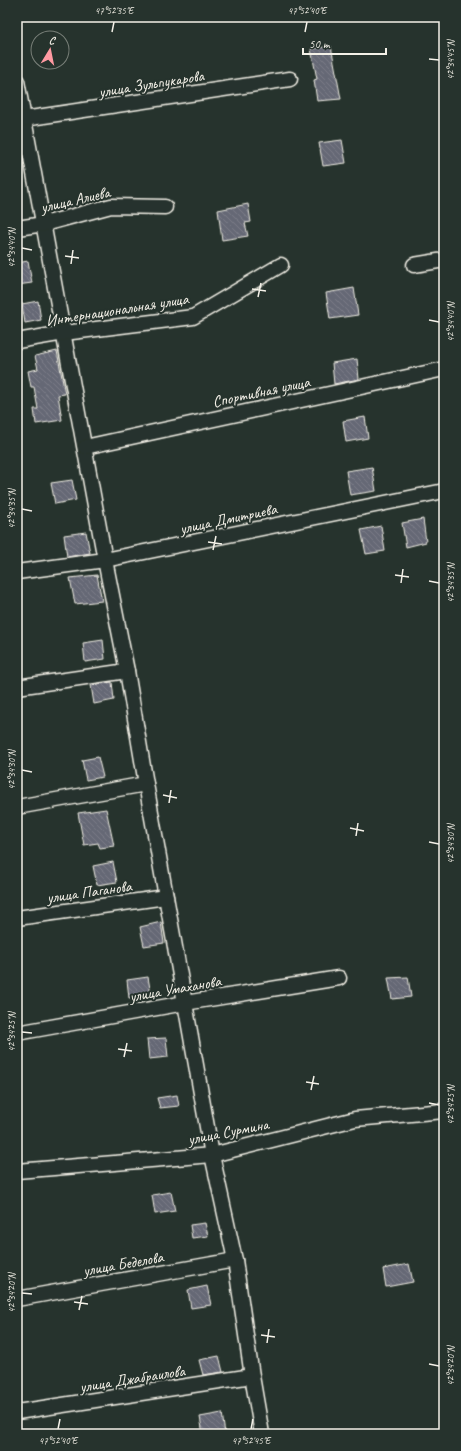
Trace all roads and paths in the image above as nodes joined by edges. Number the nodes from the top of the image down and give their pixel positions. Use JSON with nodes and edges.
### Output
{"nodes":[{"id":1,"x":290,"y":79,"type":"dead end"},
{"id":2,"x":17,"y":81,"type":"edge"},
{"id":3,"x":21,"y":120,"type":"edge"},
{"id":4,"x":165,"y":207,"type":"dead end"},
{"id":5,"x":44,"y":224,"type":"junction"},
{"id":6,"x":17,"y":228,"type":"edge"},
{"id":7,"x":444,"y":260,"type":"edge"},
{"id":8,"x":414,"y":265,"type":"dead end"},
{"id":9,"x":281,"y":266,"type":"dead end"},
{"id":10,"x":64,"y":333,"type":"junction"},
{"id":11,"x":17,"y":341,"type":"edge"},
{"id":12,"x":444,"y":369,"type":"edge"},
{"id":13,"x":85,"y":447,"type":"junction"},
{"id":14,"x":444,"y":491,"type":"edge"},
{"id":15,"x":105,"y":560,"type":"junction"},
{"id":16,"x":17,"y":572,"type":"edge"},
{"id":17,"x":127,"y":671,"type":"junction"},
{"id":18,"x":17,"y":687,"type":"edge"},
{"id":19,"x":146,"y":784,"type":"junction"},
{"id":20,"x":17,"y":807,"type":"edge"},
{"id":21,"x":166,"y":897,"type":"junction"},
{"id":22,"x":17,"y":918,"type":"edge"},
{"id":23,"x":339,"y":978,"type":"dead end"},
{"id":24,"x":185,"y":1003,"type":"junction"},
{"id":25,"x":17,"y":1033,"type":"edge"},
{"id":26,"x":444,"y":1111,"type":"edge"},
{"id":27,"x":212,"y":1155,"type":"junction"},
{"id":28,"x":17,"y":1171,"type":"edge"},
{"id":29,"x":235,"y":1260,"type":"junction"},
{"id":30,"x":17,"y":1299,"type":"edge"},
{"id":31,"x":252,"y":1376,"type":"junction"},
{"id":32,"x":17,"y":1412,"type":"edge"},
{"id":33,"x":262,"y":1434,"type":"edge"}],
"edges":[{"from":1,"to":3,"type":"street","name":"улица Зульпукарова"},
{"from":2,"to":3,"type":"street"},
{"from":3,"to":5,"type":"street"},
{"from":4,"to":5,"type":"street","name":"улица Алиева"},
{"from":5,"to":6,"type":"street","name":"улица Алиева"},
{"from":5,"to":10,"type":"street"},
{"from":7,"to":8,"type":"street"},
{"from":9,"to":10,"type":"street","name":"Интернациональная улица"},
{"from":10,"to":11,"type":"street","name":"Интернациональная улица"},
{"from":10,"to":13,"type":"street"},
{"from":12,"to":13,"type":"street","name":"Спортивная улица"},
{"from":13,"to":15,"type":"street"},
{"from":14,"to":15,"type":"street","name":"улица Дмитриева"},
{"from":15,"to":16,"type":"street","name":"улица Дмитриева"},
{"from":15,"to":17,"type":"street"},
{"from":17,"to":18,"type":"street"},
{"from":17,"to":19,"type":"street"},
{"from":19,"to":20,"type":"street"},
{"from":19,"to":21,"type":"street"},
{"from":21,"to":22,"type":"street","name":"улица Паганова"},
{"from":21,"to":24,"type":"street"},
{"from":23,"to":24,"type":"street","name":"улица Умаханова"},
{"from":24,"to":25,"type":"street","name":"улица Умаханова"},
{"from":24,"to":27,"type":"street"},
{"from":26,"to":27,"type":"street","name":"улица Сурмина"},
{"from":27,"to":28,"type":"street","name":"улица Сурмина"},
{"from":27,"to":29,"type":"street"},
{"from":29,"to":30,"type":"street","name":"улица Беделова"},
{"from":29,"to":31,"type":"street"},
{"from":31,"to":32,"type":"street","name":"улица Джабраилова"},
{"from":31,"to":33,"type":"street"}]}
